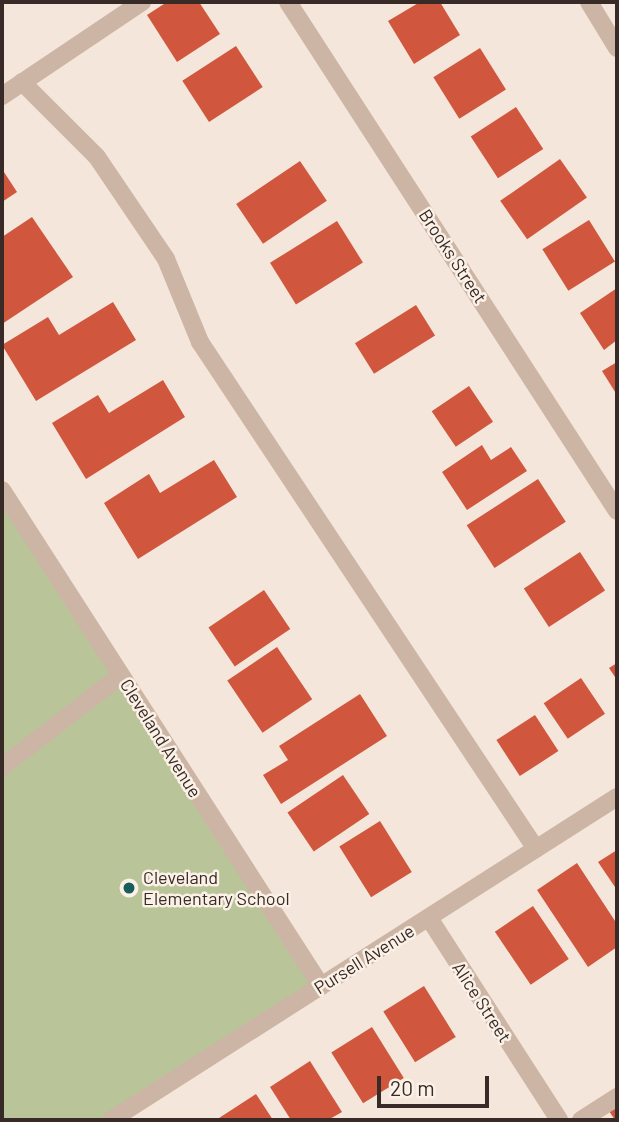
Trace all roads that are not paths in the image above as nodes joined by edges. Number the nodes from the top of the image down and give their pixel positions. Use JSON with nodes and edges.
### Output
{"nodes":[{"id":1,"x":142,"y":2,"type":"edge"},
{"id":2,"x":288,"y":2,"type":"edge"},
{"id":3,"x":589,"y":2,"type":"edge"},
{"id":4,"x":617,"y":48,"type":"edge"},
{"id":5,"x":22,"y":82,"type":"junction"},
{"id":6,"x":2,"y":96,"type":"edge"},
{"id":7,"x":2,"y":490,"type":"edge"},
{"id":8,"x":617,"y":511,"type":"edge"},
{"id":9,"x":121,"y":675,"type":"junction"},
{"id":10,"x":2,"y":767,"type":"edge"},
{"id":11,"x":617,"y":797,"type":"edge"},
{"id":12,"x":536,"y":849,"type":"junction"},
{"id":13,"x":429,"y":918,"type":"junction"},
{"id":14,"x":321,"y":986,"type":"junction"},
{"id":15,"x":617,"y":1097,"type":"edge"},
{"id":16,"x":111,"y":1120,"type":"edge"},
{"id":17,"x":559,"y":1120,"type":"edge"},
{"id":18,"x":581,"y":1120,"type":"edge"}],
"edges":[{"from":1,"to":5,"type":"street"},
{"from":2,"to":8,"type":"street","name":"Brooks Street"},
{"from":3,"to":4,"type":"street"},
{"from":5,"to":6,"type":"street"},
{"from":5,"to":12,"type":"street"},
{"from":7,"to":9,"type":"street","name":"Cleveland Avenue"},
{"from":9,"to":10,"type":"street"},
{"from":9,"to":14,"type":"street","name":"Cleveland Avenue"},
{"from":11,"to":12,"type":"street","name":"Pursell Avenue"},
{"from":12,"to":13,"type":"street","name":"Pursell Avenue"},
{"from":13,"to":14,"type":"street","name":"Pursell Avenue"},
{"from":13,"to":17,"type":"street","name":"Alice Street"},
{"from":14,"to":16,"type":"street","name":"Pursell Avenue"},
{"from":15,"to":18,"type":"street"}]}
